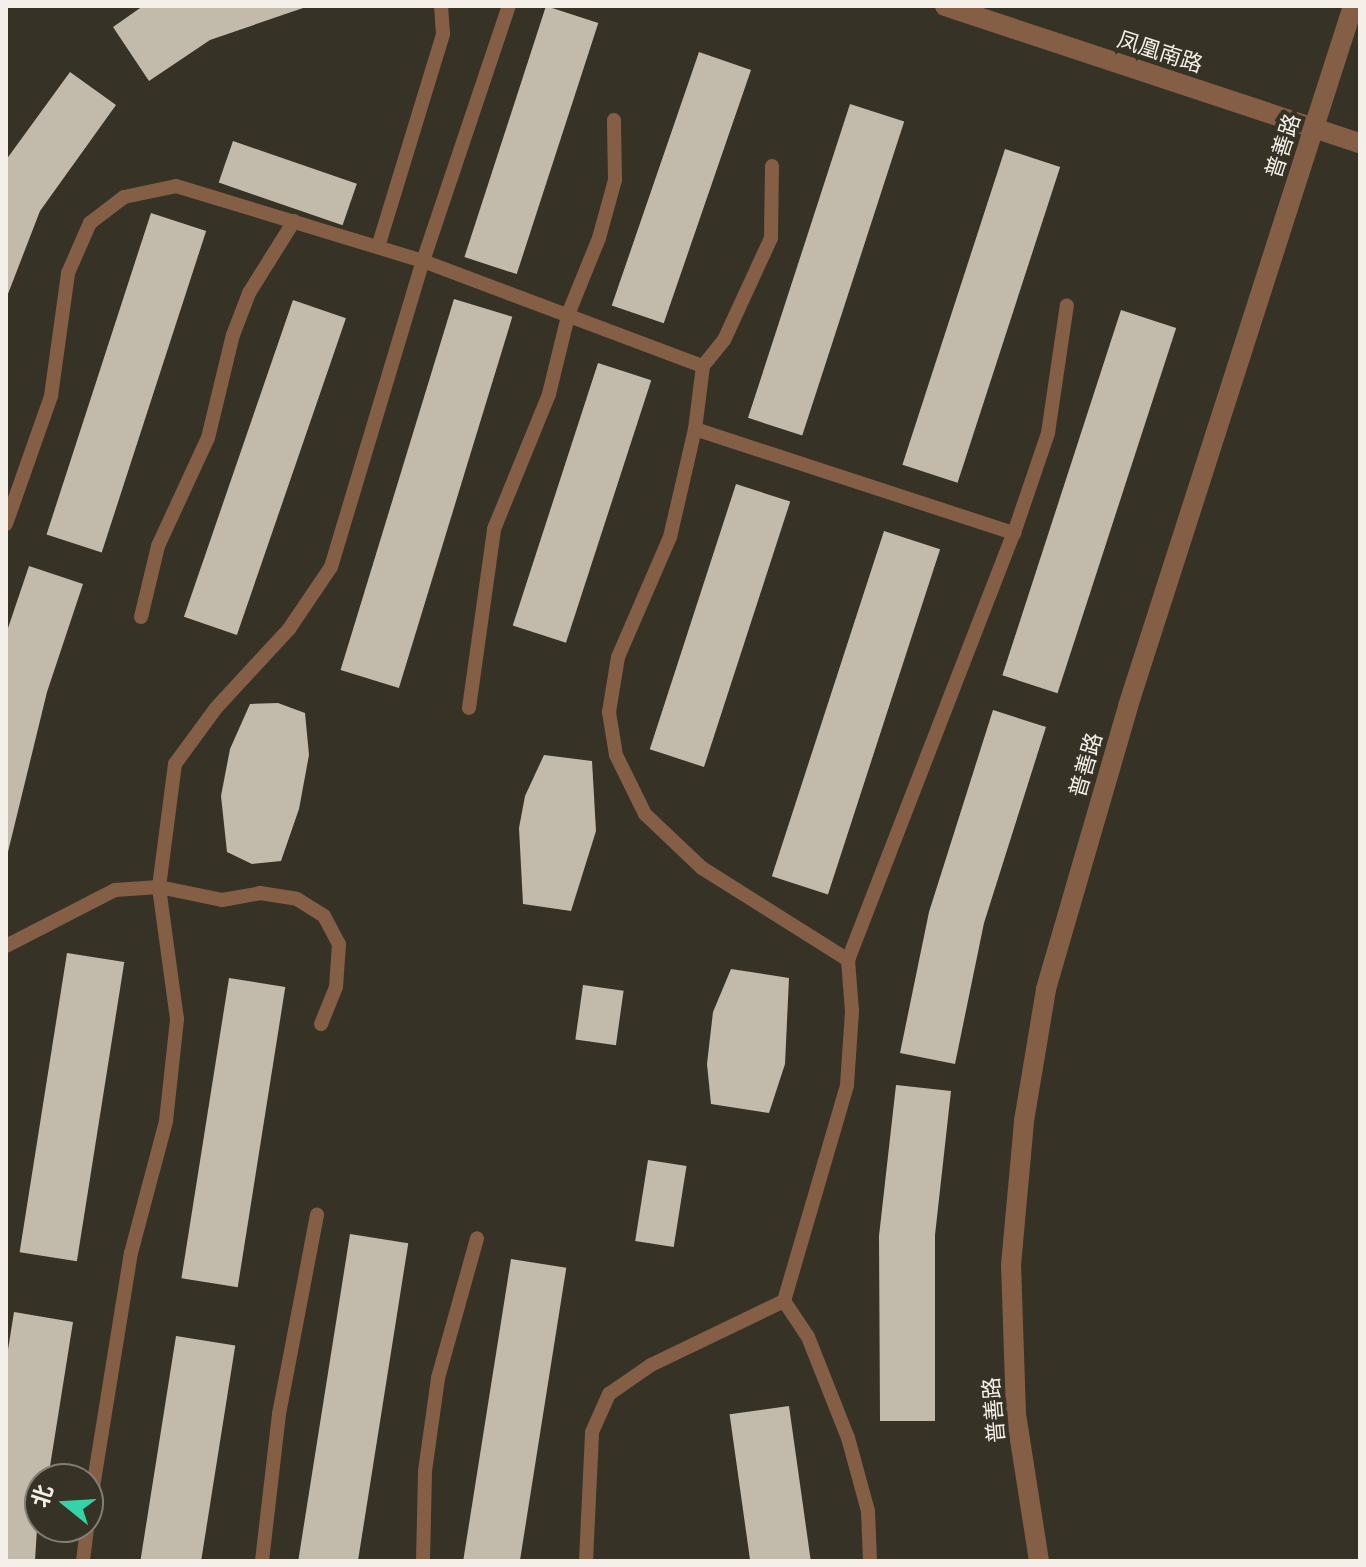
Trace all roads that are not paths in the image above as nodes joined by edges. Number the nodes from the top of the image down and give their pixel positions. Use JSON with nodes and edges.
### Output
{"nodes":[{"id":1,"x":441,"y":6,"type":"edge"},
{"id":2,"x":509,"y":6,"type":"edge"},
{"id":3,"x":945,"y":6,"type":"edge"},
{"id":4,"x":1353,"y":6,"type":"edge"},
{"id":5,"x":614,"y":120,"type":"dead end"},
{"id":6,"x":1314,"y":128,"type":"junction"},
{"id":7,"x":1360,"y":143,"type":"edge"},
{"id":8,"x":772,"y":166,"type":"dead end"},
{"id":9,"x":294,"y":221,"type":"junction"},
{"id":10,"x":378,"y":247,"type":"junction"},
{"id":11,"x":423,"y":261,"type":"junction"},
{"id":12,"x":1067,"y":305,"type":"dead end"},
{"id":13,"x":569,"y":312,"type":"junction"},
{"id":14,"x":703,"y":366,"type":"junction"},
{"id":15,"x":695,"y":429,"type":"junction"},
{"id":16,"x":6,"y":524,"type":"edge"},
{"id":17,"x":1014,"y":533,"type":"junction"},
{"id":18,"x":141,"y":617,"type":"dead end"},
{"id":19,"x":469,"y":708,"type":"dead end"},
{"id":20,"x":159,"y":887,"type":"junction"},
{"id":21,"x":6,"y":946,"type":"edge"},
{"id":22,"x":848,"y":960,"type":"junction"},
{"id":23,"x":321,"y":1024,"type":"dead end"},
{"id":24,"x":317,"y":1215,"type":"dead end"},
{"id":25,"x":477,"y":1238,"type":"dead end"},
{"id":26,"x":784,"y":1301,"type":"junction"},
{"id":27,"x":97,"y":1463,"type":"edge"},
{"id":28,"x":262,"y":1561,"type":"edge"},
{"id":29,"x":423,"y":1561,"type":"edge"},
{"id":30,"x":586,"y":1561,"type":"edge"},
{"id":31,"x":870,"y":1561,"type":"edge"},
{"id":32,"x":1039,"y":1561,"type":"edge"}],
"edges":[{"from":1,"to":10,"type":"lane"},
{"from":2,"to":11,"type":"lane"},
{"from":3,"to":6,"type":"street","name":"凤凰南路"},
{"from":4,"to":6,"type":"street","name":"普善路"},
{"from":5,"to":13,"type":"lane"},
{"from":6,"to":7,"type":"street","name":"凤凰南路"},
{"from":6,"to":32,"type":"street","name":"普善路"},
{"from":8,"to":14,"type":"lane"},
{"from":9,"to":10,"type":"lane"},
{"from":9,"to":16,"type":"lane"},
{"from":9,"to":18,"type":"lane"},
{"from":10,"to":11,"type":"lane"},
{"from":11,"to":13,"type":"lane"},
{"from":11,"to":20,"type":"lane"},
{"from":12,"to":17,"type":"lane"},
{"from":13,"to":14,"type":"lane"},
{"from":13,"to":19,"type":"lane"},
{"from":14,"to":15,"type":"lane"},
{"from":15,"to":17,"type":"lane"},
{"from":15,"to":22,"type":"lane"},
{"from":17,"to":22,"type":"lane"},
{"from":20,"to":21,"type":"lane"},
{"from":20,"to":23,"type":"lane"},
{"from":20,"to":27,"type":"lane"},
{"from":22,"to":26,"type":"lane"},
{"from":24,"to":28,"type":"lane"},
{"from":25,"to":29,"type":"lane"},
{"from":26,"to":30,"type":"lane"},
{"from":26,"to":31,"type":"lane"}]}
